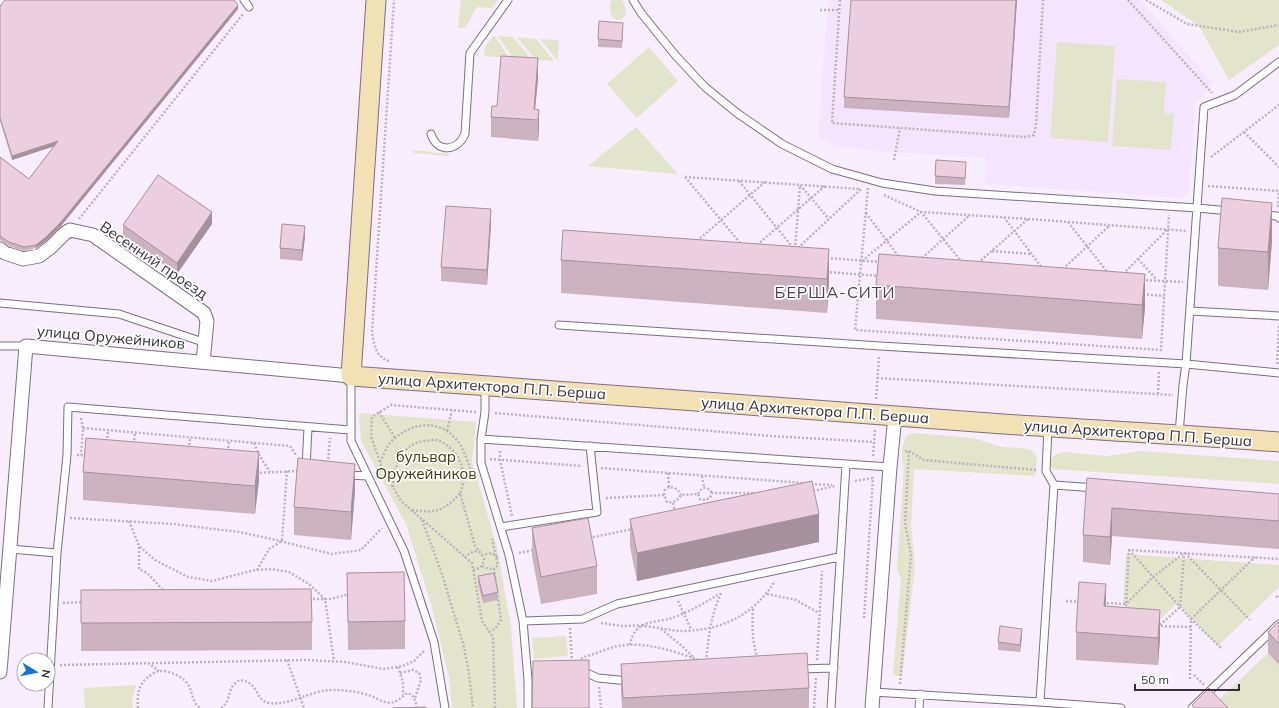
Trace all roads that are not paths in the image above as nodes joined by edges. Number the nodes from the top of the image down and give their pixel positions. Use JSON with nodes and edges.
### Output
{"nodes":[{"id":1,"x":244,"y":0,"type":"edge"},
{"id":2,"x":376,"y":0,"type":"edge"},
{"id":3,"x":508,"y":0,"type":"edge"},
{"id":4,"x":633,"y":0,"type":"edge"},
{"id":5,"x":249,"y":7,"type":"road end"},
{"id":6,"x":1279,"y":62,"type":"edge"},
{"id":7,"x":431,"y":134,"type":"dead end"},
{"id":8,"x":1197,"y":208,"type":"junction"},
{"id":9,"x":1241,"y":213,"type":"edge"},
{"id":10,"x":1256,"y":214,"type":"edge"},
{"id":11,"x":1278,"y":217,"type":"edge"},
{"id":12,"x":0,"y":249,"type":"edge"},
{"id":13,"x":0,"y":303,"type":"edge"},
{"id":14,"x":1190,"y":311,"type":"junction"},
{"id":15,"x":1279,"y":316,"type":"edge"},
{"id":16,"x":559,"y":325,"type":"dead end"},
{"id":17,"x":206,"y":343,"type":"junction"},
{"id":18,"x":0,"y":346,"type":"edge"},
{"id":19,"x":26,"y":346,"type":"junction"},
{"id":20,"x":203,"y":362,"type":"junction"},
{"id":21,"x":1186,"y":364,"type":"junction"},
{"id":22,"x":1278,"y":373,"type":"edge"},
{"id":23,"x":351,"y":376,"type":"junction"},
{"id":24,"x":485,"y":385,"type":"junction"},
{"id":25,"x":895,"y":416,"type":"junction"},
{"id":26,"x":308,"y":427,"type":"junction"},
{"id":27,"x":1048,"y":427,"type":"junction"},
{"id":28,"x":350,"y":430,"type":"junction"},
{"id":29,"x":1179,"y":434,"type":"junction"},
{"id":30,"x":481,"y":439,"type":"junction"},
{"id":31,"x":1279,"y":442,"type":"edge"},
{"id":32,"x":590,"y":446,"type":"junction"},
{"id":33,"x":846,"y":465,"type":"junction"},
{"id":34,"x":890,"y":467,"type":"junction"},
{"id":35,"x":310,"y":472,"type":"edge"},
{"id":36,"x":327,"y":473,"type":"edge"},
{"id":37,"x":368,"y":476,"type":"junction"},
{"id":38,"x":1054,"y":485,"type":"junction"},
{"id":39,"x":1101,"y":488,"type":"edge"},
{"id":40,"x":501,"y":527,"type":"junction"},
{"id":41,"x":10,"y":548,"type":"junction"},
{"id":42,"x":57,"y":553,"type":"junction"},
{"id":43,"x":840,"y":557,"type":"junction"},
{"id":44,"x":524,"y":621,"type":"junction"},
{"id":45,"x":1279,"y":624,"type":"edge"},
{"id":46,"x":572,"y":665,"type":"edge"},
{"id":47,"x":834,"y":668,"type":"junction"},
{"id":48,"x":794,"y":670,"type":"edge"},
{"id":49,"x":0,"y":672,"type":"edge"},
{"id":50,"x":635,"y":681,"type":"edge"},
{"id":51,"x":873,"y":692,"type":"junction"},
{"id":52,"x":920,"y":694,"type":"junction"},
{"id":53,"x":1040,"y":702,"type":"junction"},
{"id":54,"x":48,"y":708,"type":"edge"},
{"id":55,"x":445,"y":708,"type":"edge"},
{"id":56,"x":528,"y":708,"type":"edge"},
{"id":57,"x":831,"y":708,"type":"edge"},
{"id":58,"x":872,"y":708,"type":"edge"},
{"id":59,"x":919,"y":708,"type":"edge"},
{"id":60,"x":1121,"y":708,"type":"edge"},
{"id":61,"x":1192,"y":708,"type":"edge"}],
"edges":[{"from":1,"to":5,"type":"lane"},
{"from":2,"to":23,"type":"street"},
{"from":3,"to":7,"type":"lane"},
{"from":4,"to":8,"type":"lane"},
{"from":6,"to":8,"type":"lane"},
{"from":8,"to":9,"type":"lane"},
{"from":8,"to":14,"type":"lane"},
{"from":10,"to":11,"type":"lane"},
{"from":12,"to":17,"type":"street","name":"Весенний проезд"},
{"from":13,"to":17,"type":"lane"},
{"from":14,"to":15,"type":"lane"},
{"from":14,"to":21,"type":"lane"},
{"from":16,"to":21,"type":"lane"},
{"from":17,"to":20,"type":"street","name":"Весенний проезд"},
{"from":18,"to":19,"type":"lane"},
{"from":19,"to":20,"type":"street","name":"улица Оружейников"},
{"from":19,"to":41,"type":"street","name":"улица Оружейников"},
{"from":20,"to":23,"type":"street","name":"улица Оружейников"},
{"from":21,"to":22,"type":"lane"},
{"from":21,"to":29,"type":"lane"},
{"from":23,"to":24,"type":"street","name":"улица Архитектора П.П. Берша"},
{"from":23,"to":28,"type":"lane"},
{"from":24,"to":25,"type":"street","name":"улица Архитектора П.П. Берша"},
{"from":24,"to":30,"type":"lane"},
{"from":25,"to":27,"type":"street","name":"улица Архитектора П.П. Берша"},
{"from":25,"to":34,"type":"street"},
{"from":26,"to":28,"type":"lane"},
{"from":26,"to":35,"type":"lane"},
{"from":26,"to":42,"type":"lane"},
{"from":27,"to":29,"type":"street","name":"улица Архитектора П.П. Берша"},
{"from":27,"to":38,"type":"lane"},
{"from":28,"to":37,"type":"lane"},
{"from":29,"to":31,"type":"street","name":"улица Архитектора П.П. Берша"},
{"from":30,"to":32,"type":"lane"},
{"from":30,"to":40,"type":"lane"},
{"from":32,"to":33,"type":"lane"},
{"from":32,"to":40,"type":"lane"},
{"from":33,"to":34,"type":"lane"},
{"from":33,"to":43,"type":"lane"},
{"from":34,"to":51,"type":"street"},
{"from":36,"to":37,"type":"lane"},
{"from":37,"to":55,"type":"lane"},
{"from":38,"to":39,"type":"lane"},
{"from":38,"to":53,"type":"lane"},
{"from":40,"to":44,"type":"lane"},
{"from":41,"to":42,"type":"lane"},
{"from":41,"to":49,"type":"street","name":"улица Оружейников"},
{"from":42,"to":54,"type":"lane"},
{"from":43,"to":44,"type":"lane"},
{"from":43,"to":47,"type":"lane"},
{"from":44,"to":56,"type":"lane"},
{"from":45,"to":61,"type":"lane"},
{"from":46,"to":50,"type":"lane"},
{"from":47,"to":48,"type":"lane"},
{"from":47,"to":57,"type":"lane"},
{"from":51,"to":52,"type":"lane"},
{"from":51,"to":58,"type":"street"},
{"from":52,"to":53,"type":"lane"},
{"from":52,"to":59,"type":"lane"},
{"from":53,"to":60,"type":"lane"}]}
